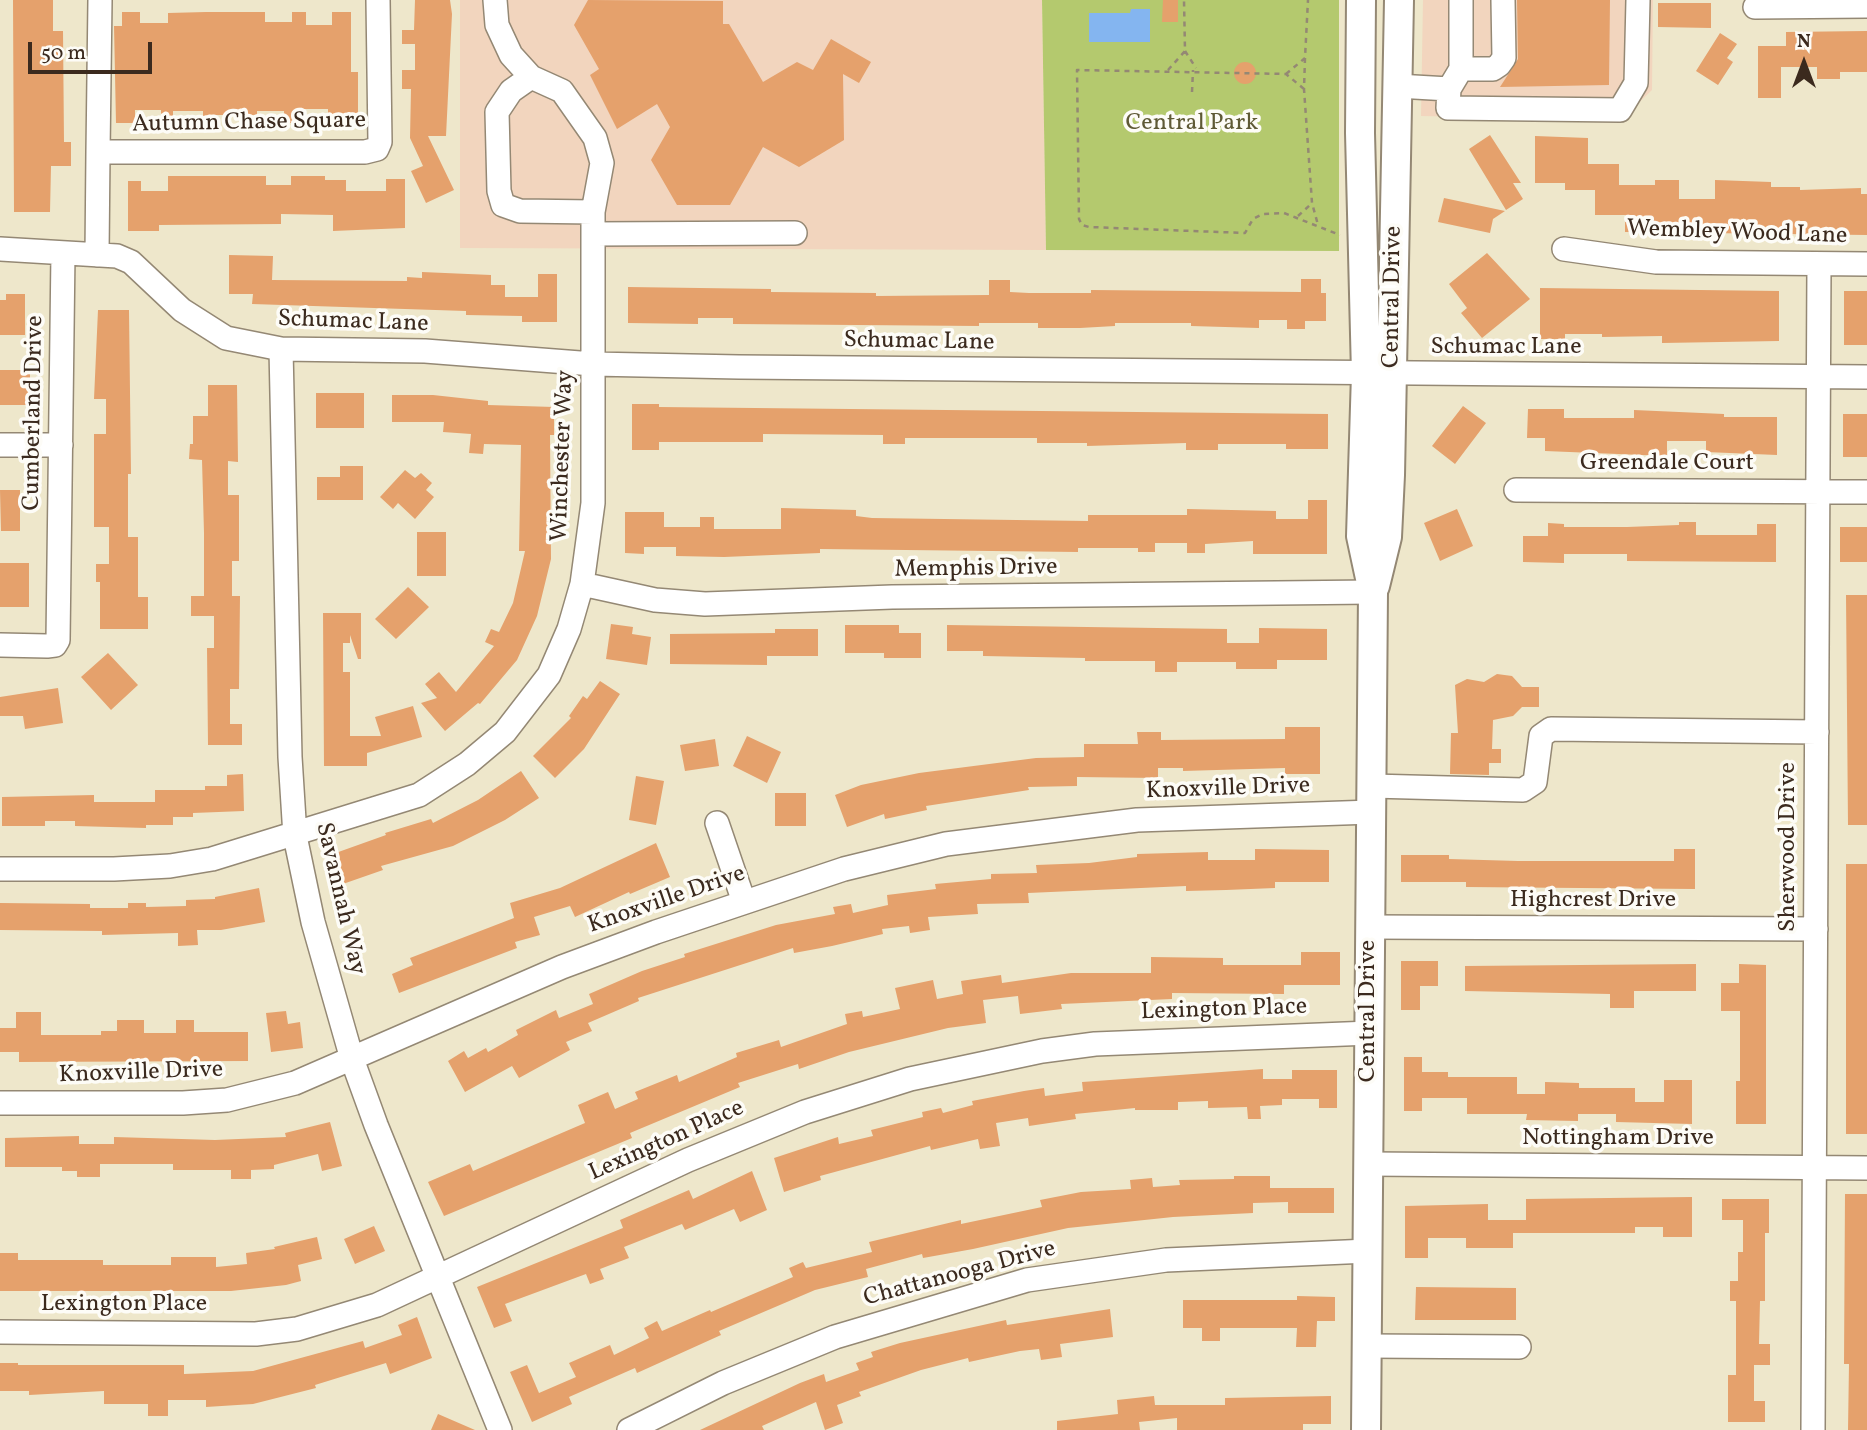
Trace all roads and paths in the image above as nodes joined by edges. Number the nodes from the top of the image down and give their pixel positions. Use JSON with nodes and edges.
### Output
{"nodes":[{"id":1,"x":100,"y":0,"type":"edge"},
{"id":2,"x":378,"y":0,"type":"edge"},
{"id":3,"x":495,"y":0,"type":"edge"},
{"id":4,"x":1184,"y":0,"type":"edge"},
{"id":5,"x":1308,"y":0,"type":"edge"},
{"id":6,"x":1361,"y":0,"type":"edge"},
{"id":7,"x":1399,"y":0,"type":"edge"},
{"id":8,"x":1461,"y":0,"type":"edge"},
{"id":9,"x":1503,"y":0,"type":"edge"},
{"id":10,"x":1638,"y":0,"type":"edge"},
{"id":11,"x":1867,"y":6,"type":"edge"},
{"id":12,"x":1755,"y":7,"type":"dead end"},
{"id":13,"x":1185,"y":51,"type":"junction"},
{"id":14,"x":1306,"y":58,"type":"junction"},
{"id":15,"x":1461,"y":69,"type":"junction"},
{"id":16,"x":1168,"y":70,"type":"junction"},
{"id":17,"x":1192,"y":70,"type":"junction"},
{"id":18,"x":1198,"y":70,"type":"junction"},
{"id":19,"x":1286,"y":74,"type":"junction"},
{"id":20,"x":531,"y":77,"type":"junction"},
{"id":21,"x":1397,"y":86,"type":"junction"},
{"id":22,"x":1304,"y":89,"type":"junction"},
{"id":23,"x":1449,"y":89,"type":"junction"},
{"id":24,"x":1192,"y":92,"type":"dead end"},
{"id":25,"x":98,"y":152,"type":"junction"},
{"id":26,"x":1312,"y":203,"type":"junction"},
{"id":27,"x":1297,"y":216,"type":"junction"},
{"id":28,"x":1318,"y":226,"type":"junction"},
{"id":29,"x":795,"y":233,"type":"dead end"},
{"id":30,"x":593,"y":234,"type":"junction"},
{"id":31,"x":1343,"y":236,"type":"dead end"},
{"id":32,"x":0,"y":249,"type":"edge"},
{"id":33,"x":1564,"y":249,"type":"dead end"},
{"id":34,"x":63,"y":253,"type":"junction"},
{"id":35,"x":97,"y":255,"type":"junction"},
{"id":36,"x":1867,"y":264,"type":"edge"},
{"id":37,"x":1819,"y":265,"type":"junction"},
{"id":38,"x":281,"y":349,"type":"junction"},
{"id":39,"x":593,"y":364,"type":"junction"},
{"id":40,"x":1380,"y":374,"type":"junction"},
{"id":41,"x":1818,"y":376,"type":"junction"},
{"id":42,"x":1867,"y":377,"type":"edge"},
{"id":43,"x":0,"y":444,"type":"edge"},
{"id":44,"x":61,"y":445,"type":"junction"},
{"id":45,"x":1516,"y":490,"type":"dead end"},
{"id":46,"x":1818,"y":492,"type":"junction"},
{"id":47,"x":1867,"y":492,"type":"edge"},
{"id":48,"x":582,"y":583,"type":"junction"},
{"id":49,"x":1373,"y":592,"type":"junction"},
{"id":50,"x":0,"y":645,"type":"edge"},
{"id":51,"x":1816,"y":732,"type":"junction"},
{"id":52,"x":1372,"y":799,"type":"junction"},
{"id":53,"x":717,"y":823,"type":"dead end"},
{"id":54,"x":295,"y":836,"type":"junction"},
{"id":55,"x":0,"y":869,"type":"edge"},
{"id":56,"x":744,"y":902,"type":"junction"},
{"id":57,"x":1371,"y":927,"type":"junction"},
{"id":58,"x":1816,"y":929,"type":"junction"},
{"id":59,"x":1370,"y":1033,"type":"junction"},
{"id":60,"x":352,"y":1059,"type":"junction"},
{"id":61,"x":0,"y":1102,"type":"edge"},
{"id":62,"x":1369,"y":1164,"type":"junction"},
{"id":63,"x":1814,"y":1168,"type":"junction"},
{"id":64,"x":1867,"y":1168,"type":"edge"},
{"id":65,"x":1368,"y":1251,"type":"junction"},
{"id":66,"x":437,"y":1276,"type":"junction"},
{"id":67,"x":0,"y":1332,"type":"edge"},
{"id":68,"x":1367,"y":1346,"type":"junction"},
{"id":69,"x":1519,"y":1348,"type":"dead end"},
{"id":70,"x":500,"y":1430,"type":"edge"},
{"id":71,"x":629,"y":1430,"type":"edge"},
{"id":72,"x":1366,"y":1430,"type":"edge"},
{"id":73,"x":1812,"y":1430,"type":"edge"}],
"edges":[{"from":1,"to":25,"type":"street","name":"Autumn Chase Square"},
{"from":2,"to":25,"type":"street","name":"Autumn Chase Square"},
{"from":3,"to":20,"type":"street"},
{"from":4,"to":13,"type":"path"},
{"from":5,"to":14,"type":"path"},
{"from":6,"to":40,"type":"main road","name":"Central Drive"},
{"from":7,"to":21,"type":"main road","name":"Central Drive"},
{"from":8,"to":15,"type":"street"},
{"from":9,"to":15,"type":"street"},
{"from":10,"to":23,"type":"street"},
{"from":11,"to":12,"type":"street"},
{"from":13,"to":16,"type":"path"},
{"from":13,"to":18,"type":"path"},
{"from":14,"to":19,"type":"path"},
{"from":14,"to":22,"type":"path"},
{"from":15,"to":23,"type":"street"},
{"from":16,"to":17,"type":"path"},
{"from":16,"to":27,"type":"path"},
{"from":17,"to":18,"type":"path"},
{"from":17,"to":24,"type":"path"},
{"from":18,"to":19,"type":"path"},
{"from":19,"to":22,"type":"path"},
{"from":20,"to":30,"type":"street","name":"Winchester Way"},
{"from":20,"to":30,"type":"street"},
{"from":21,"to":23,"type":"street"},
{"from":21,"to":40,"type":"main road","name":"Central Drive"},
{"from":22,"to":26,"type":"path"},
{"from":25,"to":35,"type":"street","name":"Autumn Chase Square"},
{"from":26,"to":27,"type":"path"},
{"from":26,"to":28,"type":"path"},
{"from":27,"to":28,"type":"path"},
{"from":28,"to":31,"type":"path"},
{"from":29,"to":30,"type":"street"},
{"from":30,"to":39,"type":"street","name":"Winchester Way"},
{"from":32,"to":34,"type":"street","name":"Schumac Lane"},
{"from":33,"to":37,"type":"street","name":"Wembley Wood Lane"},
{"from":34,"to":35,"type":"street","name":"Schumac Lane"},
{"from":34,"to":44,"type":"street","name":"Cumberland Drive"},
{"from":35,"to":38,"type":"street","name":"Schumac Lane"},
{"from":36,"to":37,"type":"street","name":"Wembley Wood Lane"},
{"from":37,"to":41,"type":"street","name":"Sherwood Drive"},
{"from":38,"to":39,"type":"street","name":"Schumac Lane"},
{"from":38,"to":54,"type":"street","name":"Savannah Way"},
{"from":39,"to":40,"type":"street","name":"Schumac Lane"},
{"from":39,"to":48,"type":"street","name":"Winchester Way"},
{"from":40,"to":41,"type":"street","name":"Schumac Lane"},
{"from":40,"to":49,"type":"main road","name":"Central Drive"},
{"from":41,"to":42,"type":"street","name":"Schumac Lane"},
{"from":41,"to":46,"type":"street","name":"Sherwood Drive"},
{"from":43,"to":44,"type":"street"},
{"from":44,"to":50,"type":"street","name":"Cumberland Drive"},
{"from":45,"to":46,"type":"street","name":"Greendale Court"},
{"from":46,"to":47,"type":"street","name":"Greendale Court"},
{"from":46,"to":51,"type":"street","name":"Sherwood Drive"},
{"from":48,"to":49,"type":"street","name":"Memphis Drive"},
{"from":48,"to":54,"type":"street","name":"Winchester Way"},
{"from":49,"to":52,"type":"main road","name":"Central Drive"},
{"from":51,"to":52,"type":"street","name":"Knoxville Drive"},
{"from":51,"to":58,"type":"street","name":"Sherwood Drive"},
{"from":52,"to":56,"type":"street","name":"Knoxville Drive"},
{"from":52,"to":57,"type":"main road","name":"Central Drive"},
{"from":53,"to":56,"type":"street"},
{"from":54,"to":55,"type":"street","name":"Winchester Way"},
{"from":54,"to":60,"type":"street","name":"Savannah Way"},
{"from":56,"to":60,"type":"street","name":"Knoxville Drive"},
{"from":57,"to":58,"type":"street","name":"Highcrest Drive"},
{"from":57,"to":59,"type":"main road","name":"Central Drive"},
{"from":58,"to":63,"type":"street","name":"Sherwood Drive"},
{"from":59,"to":62,"type":"main road","name":"Central Drive"},
{"from":59,"to":66,"type":"street","name":"Lexington Place"},
{"from":60,"to":61,"type":"street","name":"Knoxville Drive"},
{"from":60,"to":66,"type":"street","name":"Savannah Way"},
{"from":62,"to":63,"type":"street","name":"Nottingham Drive"},
{"from":62,"to":65,"type":"main road","name":"Central Drive"},
{"from":63,"to":64,"type":"street","name":"Nottingham Drive"},
{"from":63,"to":73,"type":"street","name":"Sherwood Drive"},
{"from":65,"to":68,"type":"main road","name":"Central Drive"},
{"from":65,"to":71,"type":"street","name":"Chattanooga Drive"},
{"from":66,"to":67,"type":"street","name":"Lexington Place"},
{"from":66,"to":70,"type":"street","name":"Savannah Way"},
{"from":68,"to":69,"type":"street"},
{"from":68,"to":72,"type":"main road","name":"Central Drive"}]}
